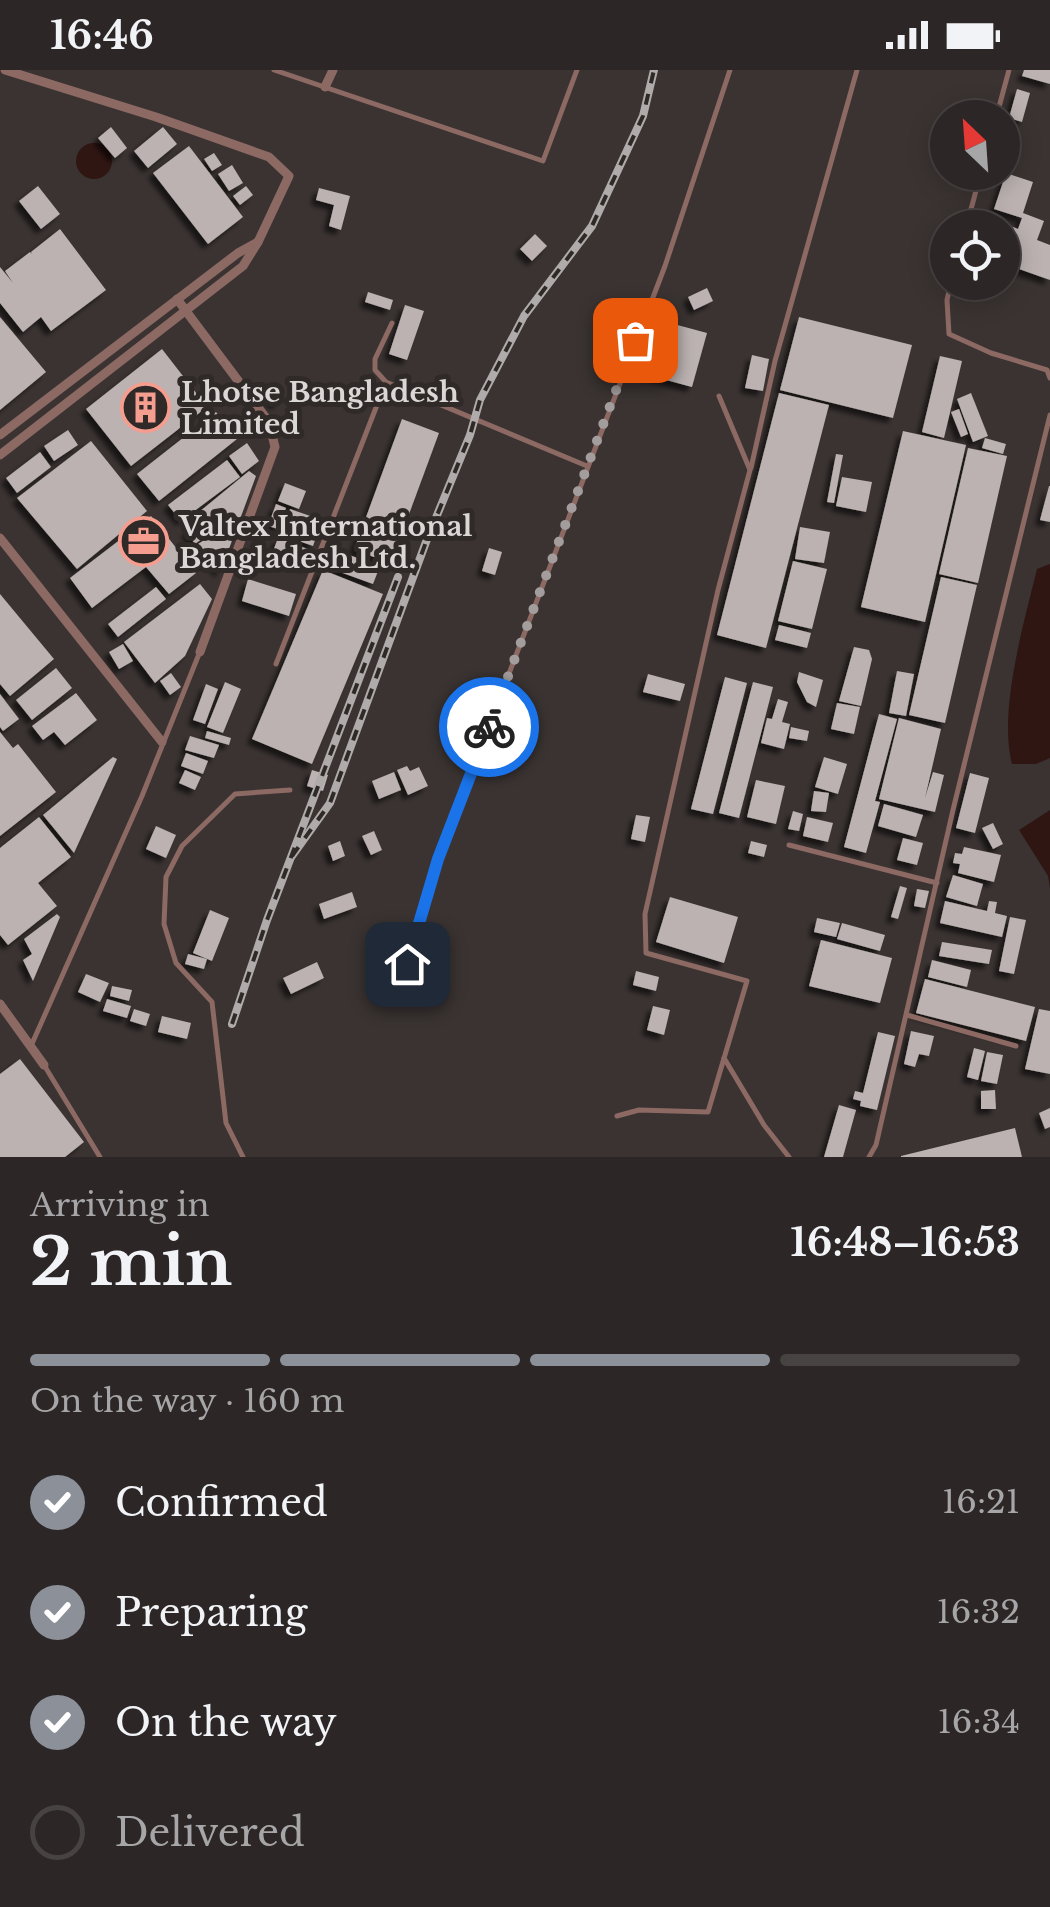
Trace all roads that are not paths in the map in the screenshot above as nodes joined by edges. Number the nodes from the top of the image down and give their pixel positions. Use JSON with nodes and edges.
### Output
{"nodes":[{"id":1,"x":5,"y":70,"type":"edge"},
{"id":2,"x":274,"y":70,"type":"edge"},
{"id":3,"x":332,"y":70,"type":"edge"},
{"id":4,"x":578,"y":70,"type":"edge"},
{"id":5,"x":730,"y":70,"type":"edge"},
{"id":6,"x":857,"y":70,"type":"edge"},
{"id":7,"x":1009,"y":70,"type":"edge"},
{"id":8,"x":293,"y":73,"type":"edge"},
{"id":9,"x":325,"y":87,"type":"junction"},
{"id":10,"x":1001,"y":100,"type":"edge"},
{"id":11,"x":258,"y":242,"type":"junction"},
{"id":12,"x":177,"y":299,"type":"junction"},
{"id":13,"x":946,"y":300,"type":"edge"},
{"id":14,"x":187,"y":312,"type":"junction"},
{"id":15,"x":392,"y":323,"type":"dead end"},
{"id":16,"x":1050,"y":378,"type":"edge"},
{"id":17,"x":386,"y":382,"type":"junction"},
{"id":18,"x":719,"y":396,"type":"dead end"},
{"id":19,"x":1050,"y":415,"type":"edge"},
{"id":20,"x":0,"y":435,"type":"edge"},
{"id":21,"x":0,"y":455,"type":"edge"},
{"id":22,"x":586,"y":466,"type":"junction"},
{"id":23,"x":750,"y":470,"type":"junction"},
{"id":24,"x":0,"y":538,"type":"edge"},
{"id":25,"x":200,"y":652,"type":"joint"},
{"id":26,"x":276,"y":664,"type":"dead end"},
{"id":27,"x":162,"y":742,"type":"junction"},
{"id":28,"x":290,"y":790,"type":"dead end"},
{"id":29,"x":789,"y":845,"type":"dead end"},
{"id":30,"x":937,"y":883,"type":"junction"},
{"id":31,"x":407,"y":964,"type":"dead end"},
{"id":32,"x":0,"y":1004,"type":"edge"},
{"id":33,"x":907,"y":1015,"type":"junction"},
{"id":34,"x":31,"y":1046,"type":"junction"},
{"id":35,"x":1016,"y":1046,"type":"dead end"},
{"id":36,"x":724,"y":1058,"type":"junction"},
{"id":37,"x":44,"y":1065,"type":"joint"},
{"id":38,"x":617,"y":1116,"type":"dead end"},
{"id":39,"x":100,"y":1157,"type":"edge"},
{"id":40,"x":243,"y":1157,"type":"edge"},
{"id":41,"x":788,"y":1157,"type":"edge"},
{"id":42,"x":869,"y":1157,"type":"edge"}],
"edges":[{"from":1,"to":11,"type":"street"},
{"from":2,"to":8,"type":"lane"},
{"from":3,"to":9,"type":"street"},
{"from":4,"to":9,"type":"lane"},
{"from":5,"to":22,"type":"lane"},
{"from":6,"to":23,"type":"lane"},
{"from":7,"to":10,"type":"lane"},
{"from":8,"to":9,"type":"lane"},
{"from":11,"to":12,"type":"street"},
{"from":11,"to":14,"type":"street"},
{"from":12,"to":14,"type":"street"},
{"from":12,"to":20,"type":"street"},
{"from":13,"to":16,"type":"lane"},
{"from":14,"to":21,"type":"street"},
{"from":14,"to":25,"type":"street"},
{"from":15,"to":17,"type":"lane"},
{"from":17,"to":22,"type":"lane"},
{"from":17,"to":26,"type":"lane"},
{"from":18,"to":23,"type":"lane"},
{"from":19,"to":30,"type":"lane"},
{"from":22,"to":31,"type":"lane"},
{"from":23,"to":36,"type":"lane"},
{"from":24,"to":27,"type":"street"},
{"from":25,"to":27,"type":"lane"},
{"from":27,"to":34,"type":"lane"},
{"from":28,"to":40,"type":"lane"},
{"from":29,"to":30,"type":"lane"},
{"from":30,"to":33,"type":"lane"},
{"from":32,"to":34,"type":"street"},
{"from":33,"to":35,"type":"lane"},
{"from":33,"to":42,"type":"lane"},
{"from":34,"to":37,"type":"street"},
{"from":36,"to":38,"type":"lane"},
{"from":36,"to":41,"type":"lane"},
{"from":37,"to":39,"type":"lane"}]}
